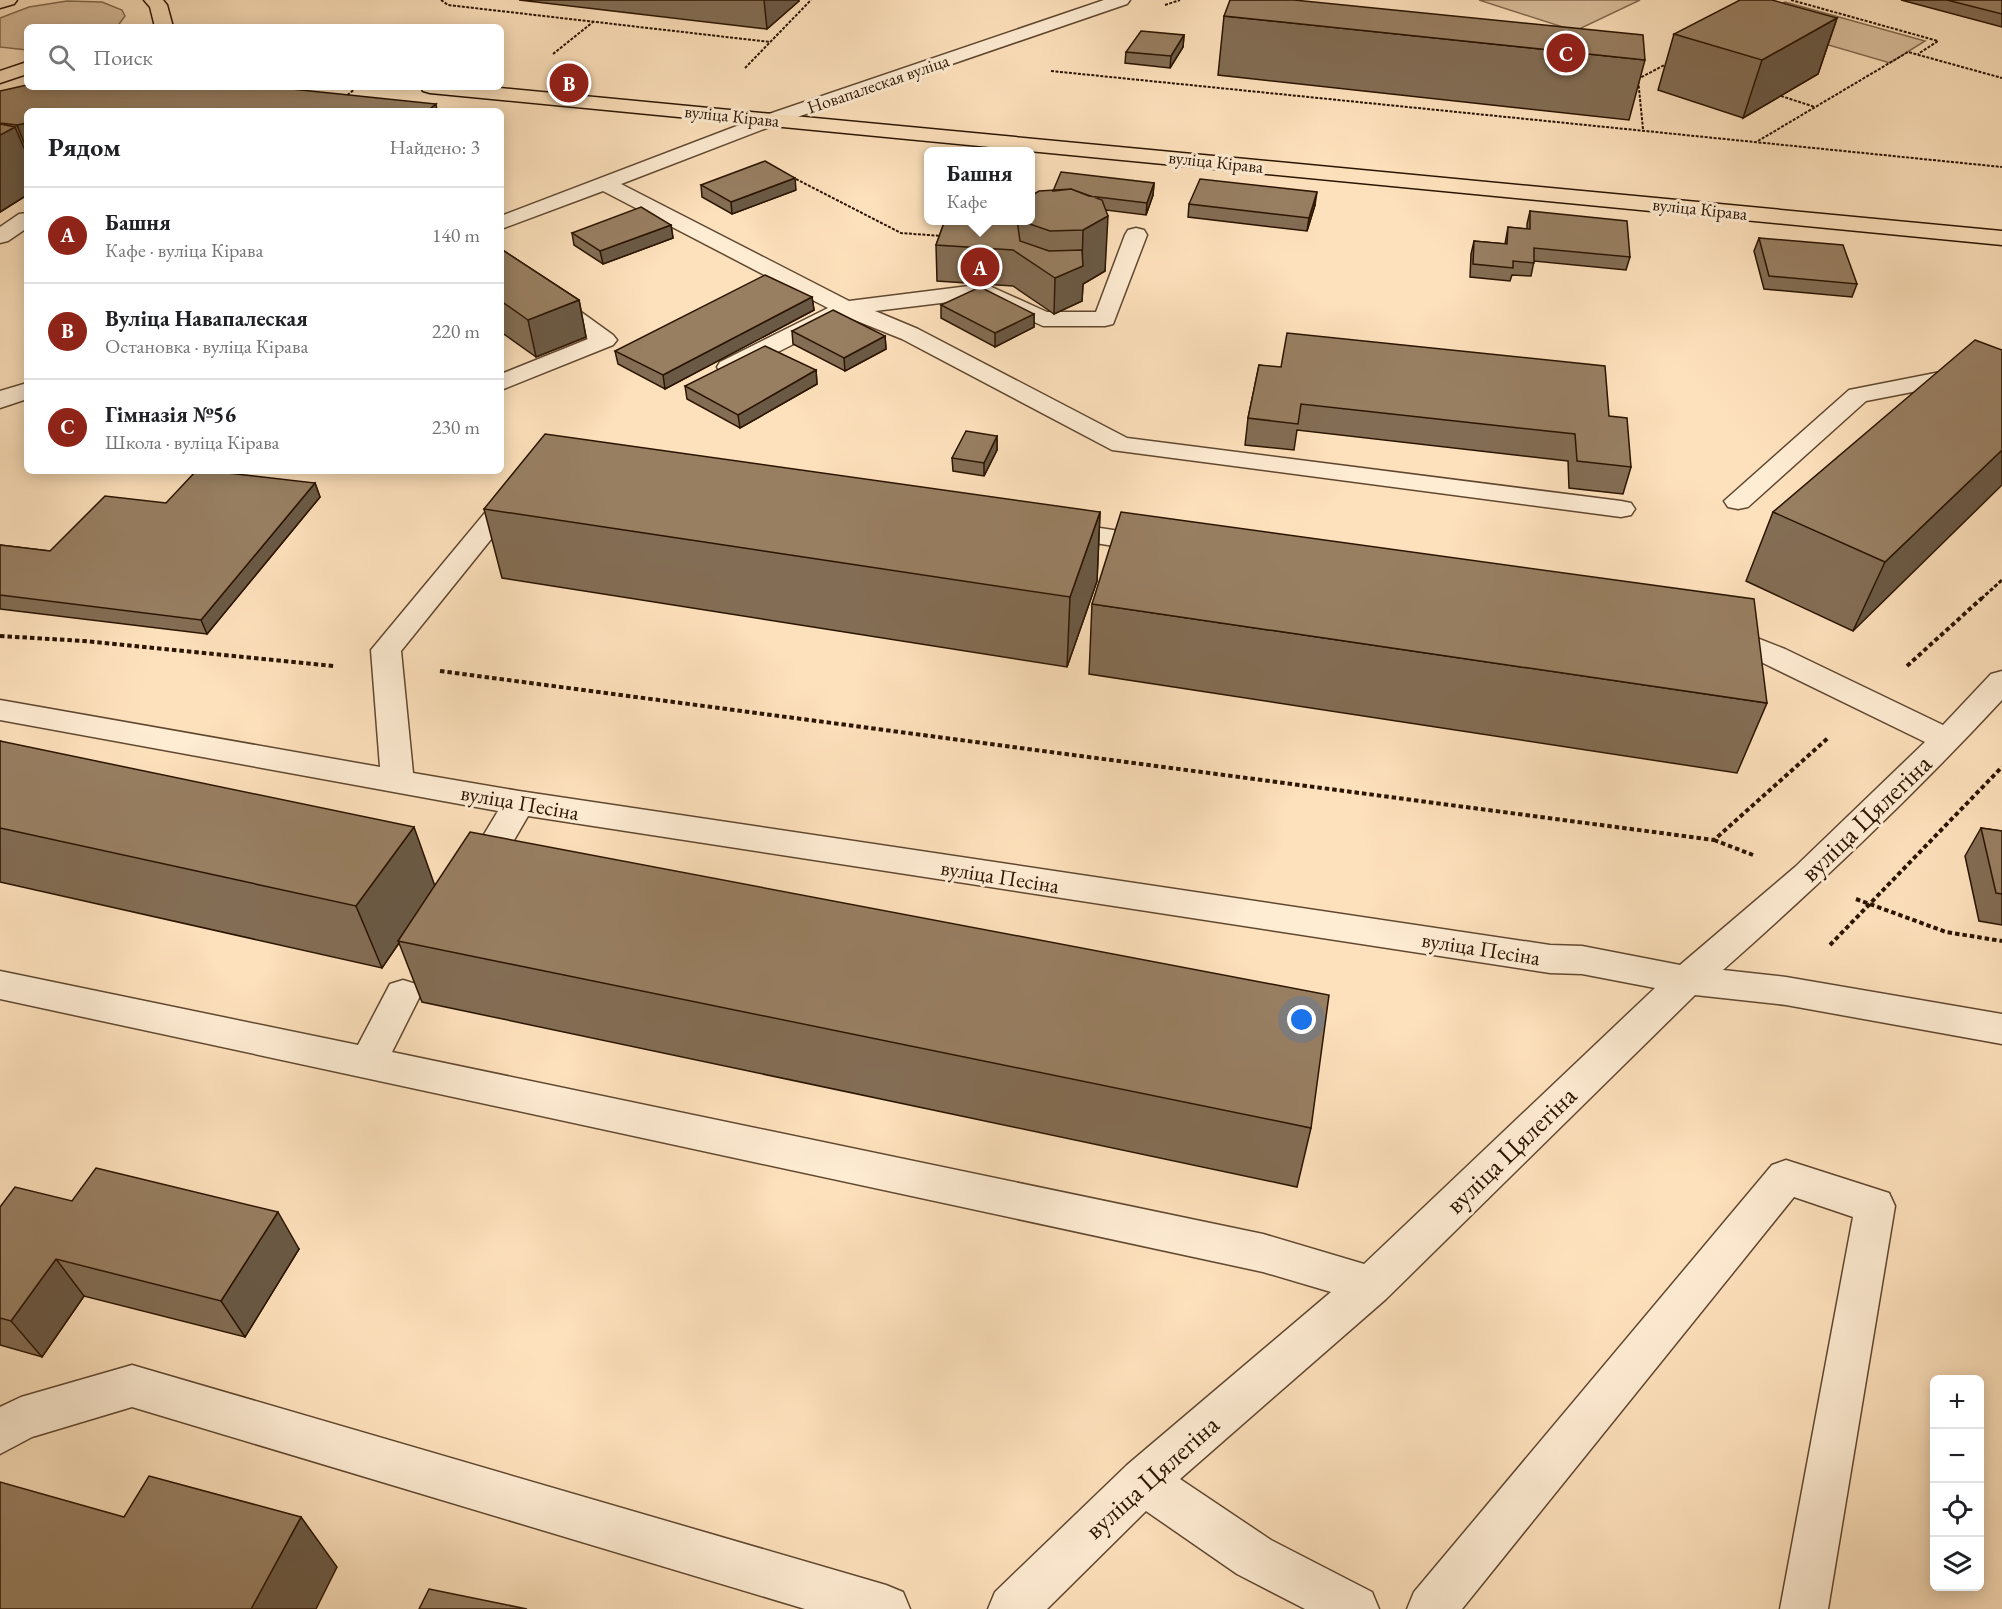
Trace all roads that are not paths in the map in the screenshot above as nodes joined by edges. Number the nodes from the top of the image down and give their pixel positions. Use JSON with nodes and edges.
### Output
{"nodes":[{"id":1,"x":6,"y":0,"type":"edge"},
{"id":2,"x":1121,"y":0,"type":"edge"},
{"id":3,"x":0,"y":2,"type":"edge"},
{"id":4,"x":0,"y":59,"type":"edge"},
{"id":5,"x":24,"y":63,"type":"edge"},
{"id":6,"x":24,"y":69,"type":"edge"},
{"id":7,"x":0,"y":77,"type":"edge"},
{"id":8,"x":461,"y":90,"type":"edge"},
{"id":9,"x":770,"y":120,"type":"junction"},
{"id":10,"x":605,"y":184,"type":"junction"},
{"id":11,"x":24,"y":221,"type":"edge"},
{"id":12,"x":504,"y":222,"type":"edge"},
{"id":13,"x":1136,"y":235,"type":"dead end"},
{"id":14,"x":0,"y":236,"type":"edge"},
{"id":15,"x":2002,"y":238,"type":"edge"},
{"id":16,"x":504,"y":267,"type":"edge"},
{"id":17,"x":846,"y":308,"type":"junction"},
{"id":18,"x":710,"y":377,"type":"edge"},
{"id":19,"x":2002,"y":379,"type":"edge"},
{"id":20,"x":504,"y":382,"type":"edge"},
{"id":21,"x":24,"y":391,"type":"edge"},
{"id":22,"x":0,"y":400,"type":"edge"},
{"id":23,"x":540,"y":474,"type":"edge"},
{"id":24,"x":1738,"y":501,"type":"dead end"},
{"id":25,"x":1621,"y":509,"type":"dead end"},
{"id":26,"x":1029,"y":525,"type":"edge"},
{"id":27,"x":1182,"y":549,"type":"edge"},
{"id":28,"x":1698,"y":631,"type":"edge"},
{"id":29,"x":2002,"y":681,"type":"edge"},
{"id":30,"x":0,"y":710,"type":"edge"},
{"id":31,"x":1947,"y":740,"type":"junction"},
{"id":32,"x":397,"y":780,"type":"junction"},
{"id":33,"x":519,"y":803,"type":"junction"},
{"id":34,"x":466,"y":892,"type":"edge"},
{"id":35,"x":1687,"y":980,"type":"junction"},
{"id":36,"x":0,"y":985,"type":"edge"},
{"id":37,"x":403,"y":994,"type":"dead end"},
{"id":38,"x":2002,"y":1029,"type":"edge"},
{"id":39,"x":367,"y":1064,"type":"junction"},
{"id":40,"x":1371,"y":1285,"type":"junction"},
{"id":41,"x":0,"y":1432,"type":"edge"},
{"id":42,"x":1143,"y":1481,"type":"junction"},
{"id":43,"x":886,"y":1609,"type":"edge"},
{"id":44,"x":1012,"y":1609,"type":"edge"},
{"id":45,"x":1355,"y":1609,"type":"edge"},
{"id":46,"x":1431,"y":1609,"type":"edge"},
{"id":47,"x":1804,"y":1609,"type":"edge"}],
"edges":[{"from":1,"to":3,"type":"main road"},
{"from":2,"to":9,"type":"street","name":"Новапалеская вуліца"},
{"from":4,"to":5,"type":"main road"},
{"from":6,"to":7,"type":"main road"},
{"from":8,"to":9,"type":"main road","name":"вуліца Кірава"},
{"from":9,"to":10,"type":"street","name":"Новапалеская вуліца"},
{"from":9,"to":15,"type":"main road","name":"вуліца Кірава"},
{"from":10,"to":12,"type":"street","name":"Новапалеская вуліца"},
{"from":10,"to":17,"type":"street"},
{"from":11,"to":14,"type":"street"},
{"from":13,"to":17,"type":"street"},
{"from":16,"to":20,"type":"street"},
{"from":17,"to":18,"type":"street"},
{"from":17,"to":25,"type":"street"},
{"from":19,"to":24,"type":"street"},
{"from":21,"to":22,"type":"street"},
{"from":23,"to":32,"type":"street"},
{"from":26,"to":27,"type":"street"},
{"from":28,"to":31,"type":"street"},
{"from":29,"to":31,"type":"street","name":"вуліца Цялегіна"},
{"from":30,"to":32,"type":"street","name":"вуліца Песіна"},
{"from":31,"to":35,"type":"street","name":"вуліца Цялегіна"},
{"from":32,"to":33,"type":"street","name":"вуліца Песіна"},
{"from":33,"to":34,"type":"street"},
{"from":33,"to":35,"type":"street","name":"вуліца Песіна"},
{"from":35,"to":38,"type":"street","name":"вуліца Песіна"},
{"from":35,"to":40,"type":"street","name":"вуліца Цялегіна"},
{"from":36,"to":39,"type":"street"},
{"from":37,"to":39,"type":"street"},
{"from":39,"to":40,"type":"street"},
{"from":40,"to":42,"type":"street","name":"вуліца Цялегіна"},
{"from":41,"to":43,"type":"street"},
{"from":42,"to":44,"type":"street","name":"вуліца Цялегіна"},
{"from":42,"to":45,"type":"street"},
{"from":46,"to":47,"type":"street"}]}
